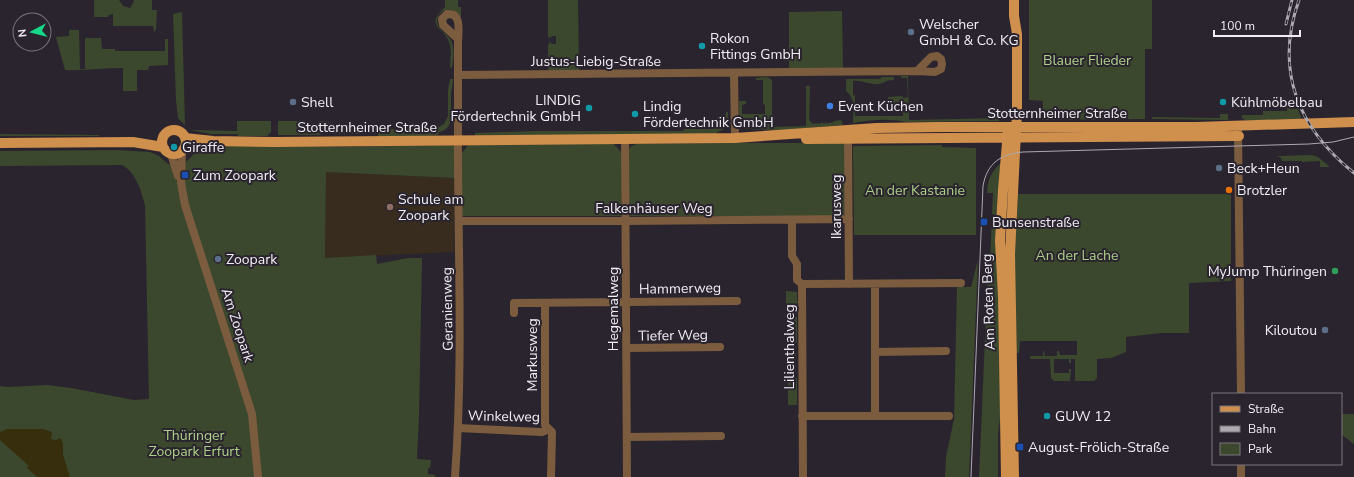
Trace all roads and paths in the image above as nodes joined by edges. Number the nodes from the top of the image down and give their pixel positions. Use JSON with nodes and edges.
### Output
{"nodes":[{"id":1,"x":1014,"y":0,"type":"edge"},
{"id":2,"x":458,"y":39,"type":"dead end"},
{"id":3,"x":917,"y":71,"type":"dead end"},
{"id":4,"x":734,"y":73,"type":"junction"},
{"id":5,"x":458,"y":74,"type":"junction"},
{"id":6,"x":1354,"y":122,"type":"edge"},
{"id":7,"x":1237,"y":125,"type":"junction"},
{"id":8,"x":1012,"y":132,"type":"junction"},
{"id":9,"x":848,"y":135,"type":"junction"},
{"id":10,"x":1239,"y":136,"type":"junction"},
{"id":11,"x":735,"y":138,"type":"junction"},
{"id":12,"x":625,"y":140,"type":"junction"},
{"id":13,"x":458,"y":141,"type":"junction"},
{"id":14,"x":163,"y":142,"type":"junction"},
{"id":15,"x":0,"y":144,"type":"edge"},
{"id":16,"x":184,"y":145,"type":"junction"},
{"id":17,"x":171,"y":154,"type":"junction"},
{"id":18,"x":181,"y":183,"type":"junction"},
{"id":19,"x":849,"y":219,"type":"junction"},
{"id":20,"x":792,"y":220,"type":"junction"},
{"id":21,"x":459,"y":221,"type":"junction"},
{"id":22,"x":626,"y":221,"type":"junction"},
{"id":23,"x":962,"y":283,"type":"dead end"},
{"id":24,"x":802,"y":284,"type":"junction"},
{"id":25,"x":849,"y":284,"type":"junction"},
{"id":26,"x":875,"y":284,"type":"junction"},
{"id":27,"x":737,"y":301,"type":"dead end"},
{"id":28,"x":626,"y":302,"type":"junction"},
{"id":29,"x":545,"y":303,"type":"junction"},
{"id":30,"x":514,"y":313,"type":"dead end"},
{"id":31,"x":720,"y":347,"type":"dead end"},
{"id":32,"x":627,"y":348,"type":"junction"},
{"id":33,"x":946,"y":351,"type":"dead end"},
{"id":34,"x":875,"y":352,"type":"junction"},
{"id":35,"x":1241,"y":393,"type":"edge"},
{"id":36,"x":802,"y":416,"type":"junction"},
{"id":37,"x":875,"y":416,"type":"junction"},
{"id":38,"x":949,"y":416,"type":"dead end"},
{"id":39,"x":458,"y":428,"type":"junction"},
{"id":40,"x":548,"y":429,"type":"junction"},
{"id":41,"x":721,"y":436,"type":"dead end"},
{"id":42,"x":627,"y":437,"type":"junction"},
{"id":43,"x":1241,"y":465,"type":"edge"},
{"id":44,"x":258,"y":477,"type":"edge"},
{"id":45,"x":455,"y":477,"type":"edge"},
{"id":46,"x":552,"y":477,"type":"edge"},
{"id":47,"x":627,"y":477,"type":"edge"},
{"id":48,"x":803,"y":477,"type":"edge"},
{"id":49,"x":1006,"y":477,"type":"edge"},
{"id":50,"x":1014,"y":477,"type":"edge"},
{"id":51,"x":1241,"y":477,"type":"edge"}],
"edges":[{"from":1,"to":8,"type":"main road"},
{"from":2,"to":5,"type":"street"},
{"from":3,"to":4,"type":"street","name":"Justus-Liebig-Straße"},
{"from":4,"to":5,"type":"street","name":"Justus-Liebig-Straße"},
{"from":4,"to":11,"type":"street"},
{"from":5,"to":13,"type":"street"},
{"from":6,"to":7,"type":"main road","name":"Stotternheimer Straße"},
{"from":7,"to":8,"type":"main road","name":"Stotternheimer Straße"},
{"from":7,"to":10,"type":"street"},
{"from":8,"to":9,"type":"main road","name":"Stotternheimer Straße"},
{"from":8,"to":10,"type":"main road","name":"Stotternheimer Straße"},
{"from":8,"to":49,"type":"main road","name":"Am Roten Berg"},
{"from":8,"to":50,"type":"main road","name":"Am Roten Berg"},
{"from":9,"to":11,"type":"main road","name":"Stotternheimer Straße"},
{"from":9,"to":19,"type":"street","name":"Ikarusweg"},
{"from":10,"to":35,"type":"street"},
{"from":11,"to":12,"type":"main road","name":"Stotternheimer Straße"},
{"from":12,"to":13,"type":"main road","name":"Stotternheimer Straße"},
{"from":12,"to":22,"type":"street","name":"Hegemalweg"},
{"from":13,"to":16,"type":"main road","name":"Stotternheimer Straße"},
{"from":13,"to":21,"type":"street","name":"Geranienweg"},
{"from":14,"to":15,"type":"main road"},
{"from":14,"to":16,"type":"main road"},
{"from":14,"to":17,"type":"main road"},
{"from":16,"to":17,"type":"main road"},
{"from":16,"to":18,"type":"street","name":"Am Zoopark"},
{"from":17,"to":18,"type":"street","name":"Am Zoopark"},
{"from":18,"to":44,"type":"street","name":"Am Zoopark"},
{"from":19,"to":20,"type":"street","name":"Falkenhäuser Weg"},
{"from":19,"to":25,"type":"street","name":"Ikarusweg"},
{"from":20,"to":22,"type":"street","name":"Falkenhäuser Weg"},
{"from":20,"to":24,"type":"street","name":"Lilienthalweg"},
{"from":21,"to":22,"type":"street","name":"Falkenhäuser Weg"},
{"from":21,"to":39,"type":"street","name":"Geranienweg"},
{"from":22,"to":28,"type":"street","name":"Hegemalweg"},
{"from":23,"to":26,"type":"street"},
{"from":24,"to":25,"type":"street"},
{"from":24,"to":36,"type":"street","name":"Lilienthalweg"},
{"from":25,"to":26,"type":"street"},
{"from":26,"to":34,"type":"street"},
{"from":27,"to":28,"type":"street","name":"Hammerweg"},
{"from":28,"to":29,"type":"street","name":"Hammerweg"},
{"from":28,"to":32,"type":"street","name":"Hegemalweg"},
{"from":29,"to":30,"type":"street","name":"Hammerweg"},
{"from":29,"to":40,"type":"street","name":"Markusweg"},
{"from":31,"to":32,"type":"street","name":"Tiefer Weg"},
{"from":32,"to":42,"type":"street","name":"Hegemalweg"},
{"from":33,"to":34,"type":"street"},
{"from":34,"to":37,"type":"street"},
{"from":36,"to":37,"type":"street"},
{"from":36,"to":48,"type":"street","name":"Lilienthalweg"},
{"from":37,"to":38,"type":"street"},
{"from":39,"to":40,"type":"street","name":"Winkelweg"},
{"from":39,"to":45,"type":"street","name":"Geranienweg"},
{"from":40,"to":46,"type":"street","name":"Winkelweg"},
{"from":41,"to":42,"type":"street"},
{"from":42,"to":47,"type":"street","name":"Hegemalweg"},
{"from":43,"to":51,"type":"street"}]}
